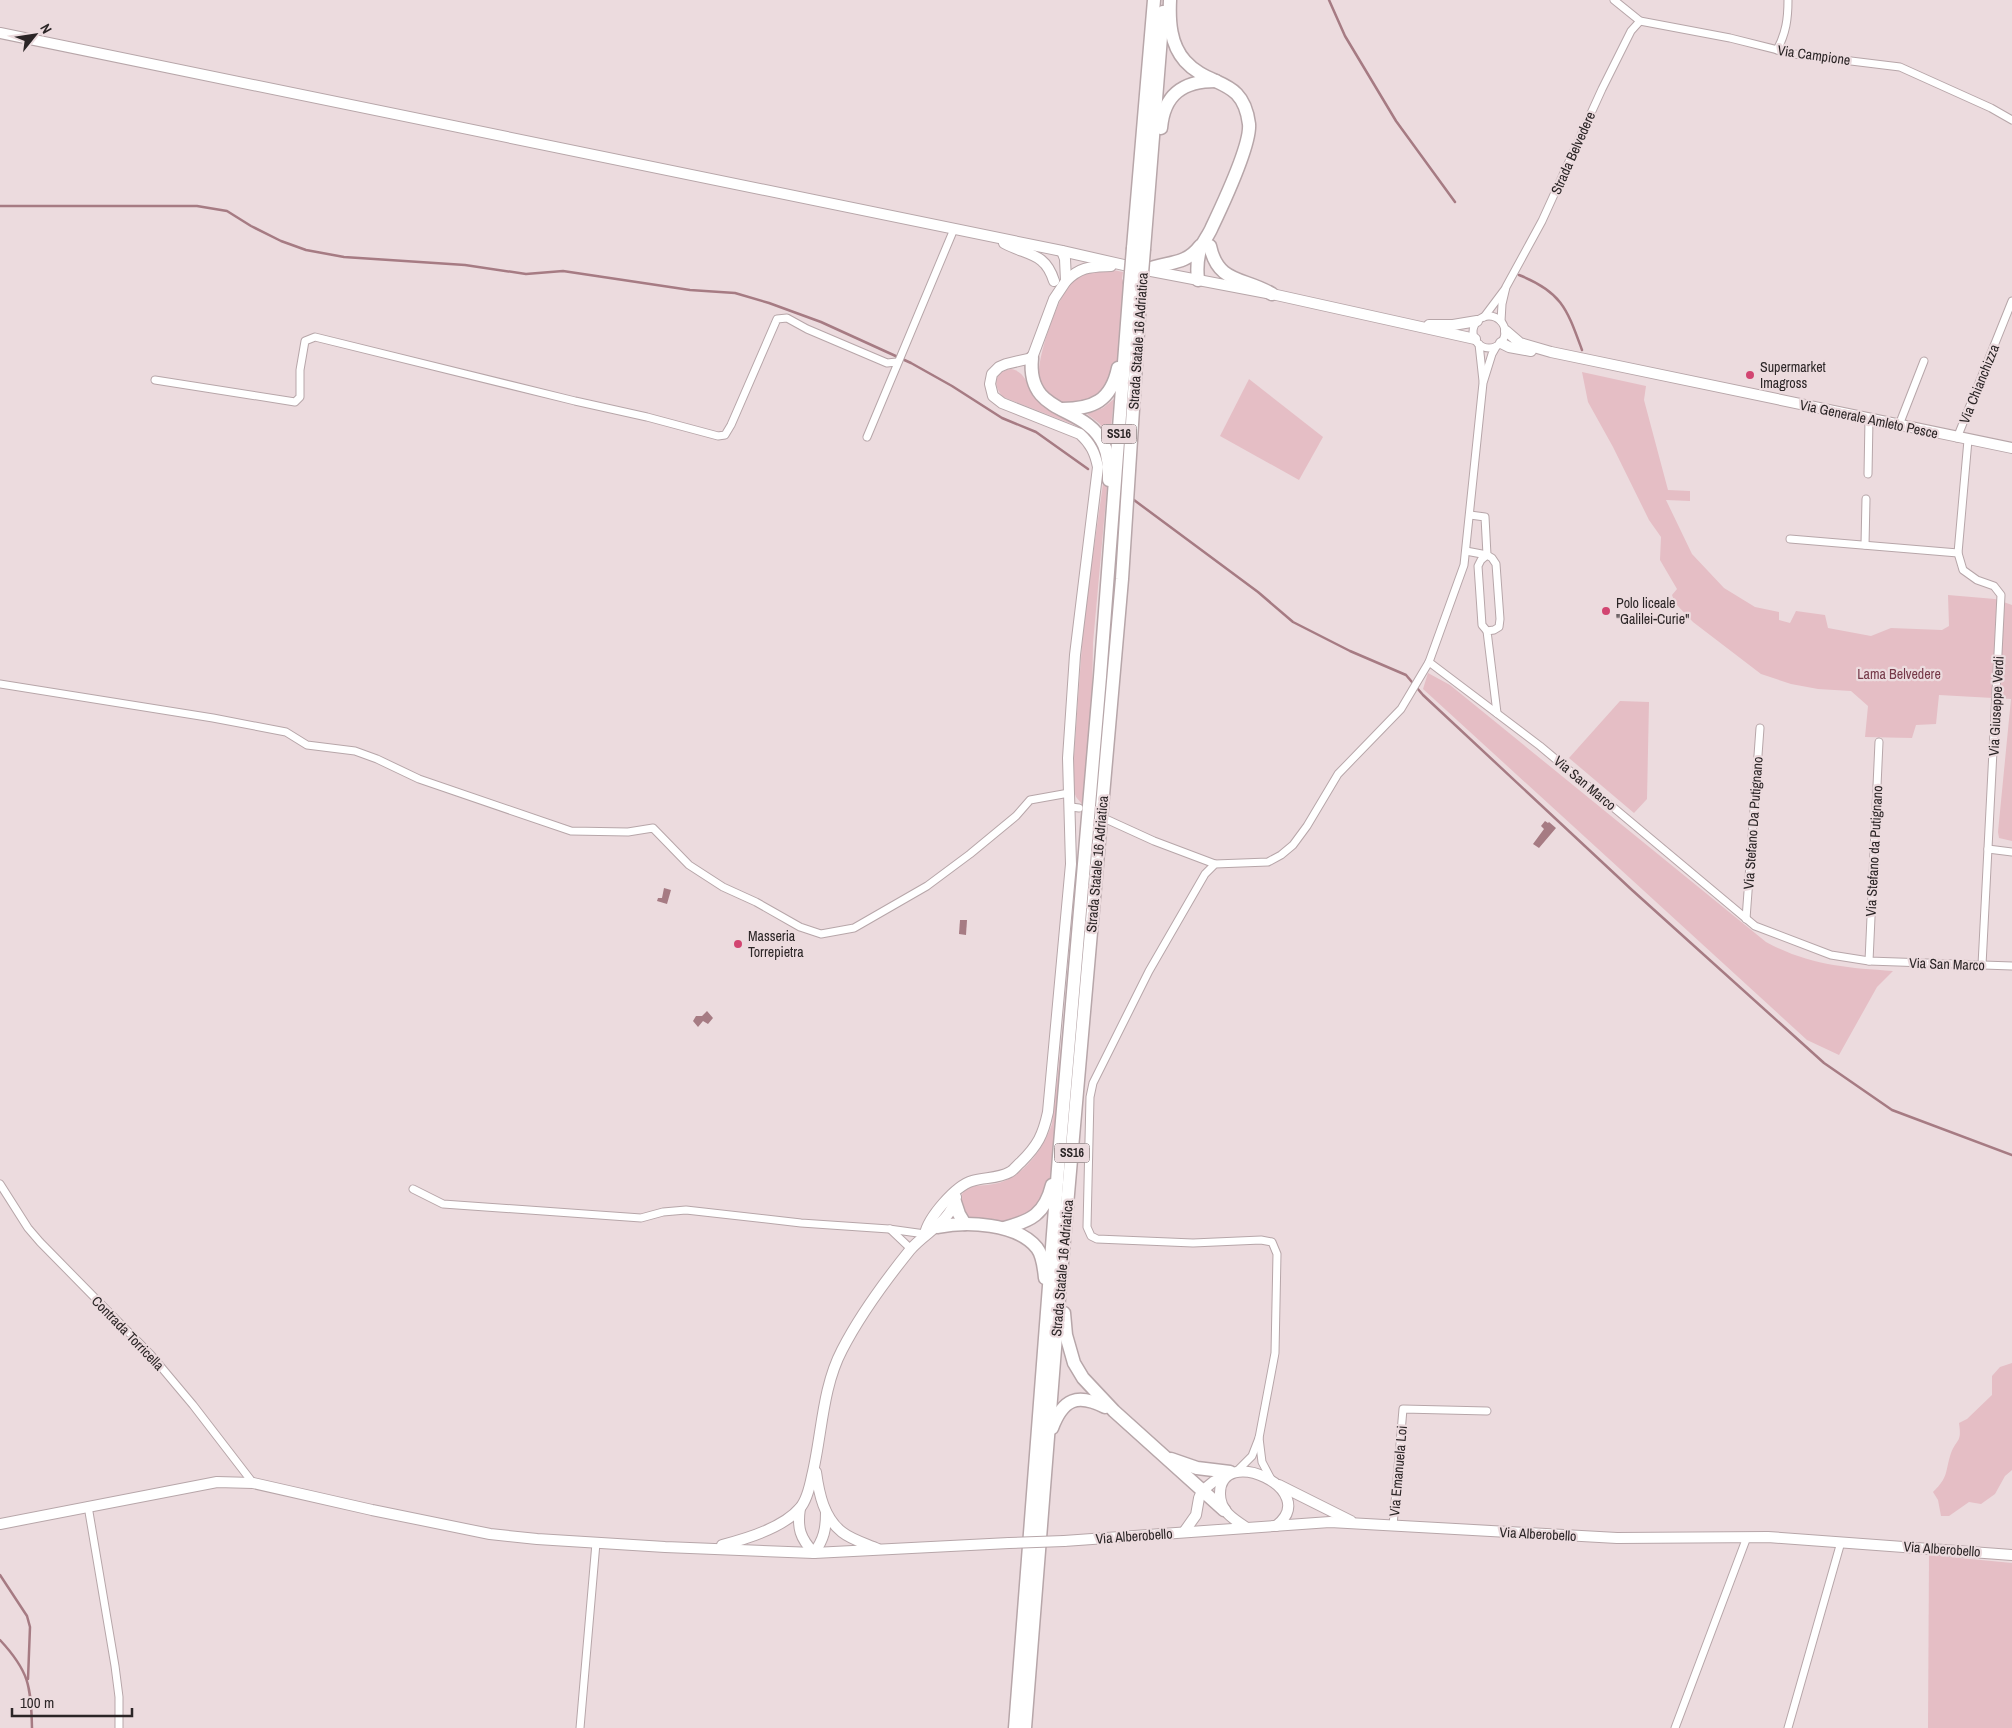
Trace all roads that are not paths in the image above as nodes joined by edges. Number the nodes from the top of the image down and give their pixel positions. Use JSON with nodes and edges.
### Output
{"nodes":[{"id":1,"x":1154,"y":0,"type":"edge"},
{"id":2,"x":1164,"y":0,"type":"edge"},
{"id":3,"x":1170,"y":0,"type":"edge"},
{"id":4,"x":1614,"y":0,"type":"edge"},
{"id":5,"x":1788,"y":0,"type":"edge"},
{"id":6,"x":1640,"y":21,"type":"junction"},
{"id":7,"x":0,"y":33,"type":"edge"},
{"id":8,"x":1777,"y":50,"type":"junction"},
{"id":9,"x":1216,"y":81,"type":"junction"},
{"id":10,"x":2012,"y":120,"type":"edge"},
{"id":11,"x":954,"y":229,"type":"junction"},
{"id":12,"x":995,"y":238,"type":"junction"},
{"id":13,"x":1206,"y":245,"type":"junction"},
{"id":14,"x":1139,"y":248,"type":"junction"},
{"id":15,"x":1062,"y":251,"type":"junction"},
{"id":16,"x":1118,"y":264,"type":"junction"},
{"id":17,"x":1146,"y":270,"type":"junction"},
{"id":18,"x":1198,"y":280,"type":"junction"},
{"id":19,"x":1054,"y":281,"type":"junction"},
{"id":20,"x":1066,"y":281,"type":"junction"},
{"id":21,"x":1136,"y":283,"type":"junction"},
{"id":22,"x":1506,"y":287,"type":"junction"},
{"id":23,"x":1272,"y":294,"type":"junction"},
{"id":24,"x":1054,"y":299,"type":"junction"},
{"id":25,"x":2011,"y":305,"type":"edge"},
{"id":26,"x":1481,"y":319,"type":"junction"},
{"id":27,"x":1501,"y":321,"type":"junction"},
{"id":28,"x":1418,"y":325,"type":"junction"},
{"id":29,"x":1506,"y":331,"type":"junction"},
{"id":30,"x":1477,"y":342,"type":"junction"},
{"id":31,"x":1499,"y":345,"type":"junction"},
{"id":32,"x":1551,"y":352,"type":"junction"},
{"id":33,"x":1032,"y":358,"type":"junction"},
{"id":34,"x":1924,"y":361,"type":"dead end"},
{"id":35,"x":898,"y":362,"type":"junction"},
{"id":36,"x":155,"y":380,"type":"dead end"},
{"id":37,"x":1483,"y":382,"type":"junction"},
{"id":38,"x":1060,"y":409,"type":"junction"},
{"id":39,"x":1869,"y":419,"type":"junction"},
{"id":40,"x":1899,"y":426,"type":"junction"},
{"id":41,"x":867,"y":437,"type":"dead end"},
{"id":42,"x":1962,"y":439,"type":"junction"},
{"id":43,"x":2012,"y":448,"type":"edge"},
{"id":44,"x":1868,"y":474,"type":"dead end"},
{"id":45,"x":1866,"y":499,"type":"dead end"},
{"id":46,"x":1470,"y":515,"type":"junction"},
{"id":47,"x":1790,"y":539,"type":"dead end"},
{"id":48,"x":1865,"y":545,"type":"junction"},
{"id":49,"x":1466,"y":550,"type":"junction"},
{"id":50,"x":1958,"y":553,"type":"junction"},
{"id":51,"x":1487,"y":555,"type":"junction"},
{"id":52,"x":1487,"y":631,"type":"junction"},
{"id":53,"x":1429,"y":662,"type":"junction"},
{"id":54,"x":1100,"y":677,"type":"junction"},
{"id":55,"x":0,"y":684,"type":"edge"},
{"id":56,"x":1497,"y":714,"type":"junction"},
{"id":57,"x":1760,"y":728,"type":"dead end"},
{"id":58,"x":1879,"y":742,"type":"dead end"},
{"id":59,"x":1069,"y":793,"type":"junction"},
{"id":60,"x":1108,"y":820,"type":"dead end"},
{"id":61,"x":1988,"y":849,"type":"junction"},
{"id":62,"x":2012,"y":852,"type":"edge"},
{"id":63,"x":1215,"y":864,"type":"junction"},
{"id":64,"x":1746,"y":919,"type":"junction"},
{"id":65,"x":1869,"y":961,"type":"junction"},
{"id":66,"x":1982,"y":965,"type":"junction"},
{"id":67,"x":2012,"y":966,"type":"edge"},
{"id":68,"x":1059,"y":1156,"type":"junction"},
{"id":69,"x":0,"y":1184,"type":"edge"},
{"id":70,"x":958,"y":1188,"type":"junction"},
{"id":71,"x":414,"y":1190,"type":"dead end"},
{"id":72,"x":955,"y":1202,"type":"junction"},
{"id":73,"x":965,"y":1224,"type":"junction"},
{"id":74,"x":938,"y":1227,"type":"junction"},
{"id":75,"x":1004,"y":1228,"type":"junction"},
{"id":76,"x":889,"y":1229,"type":"junction"},
{"id":77,"x":925,"y":1234,"type":"junction"},
{"id":78,"x":911,"y":1249,"type":"junction"},
{"id":79,"x":1060,"y":1285,"type":"junction"},
{"id":80,"x":1048,"y":1314,"type":"junction"},
{"id":81,"x":1114,"y":1411,"type":"junction"},
{"id":82,"x":1487,"y":1411,"type":"dead end"},
{"id":83,"x":1259,"y":1438,"type":"junction"},
{"id":84,"x":1048,"y":1439,"type":"junction"},
{"id":85,"x":1167,"y":1458,"type":"junction"},
{"id":86,"x":815,"y":1464,"type":"junction"},
{"id":87,"x":1230,"y":1474,"type":"junction"},
{"id":88,"x":1274,"y":1482,"type":"junction"},
{"id":89,"x":253,"y":1484,"type":"junction"},
{"id":90,"x":1202,"y":1491,"type":"junction"},
{"id":91,"x":88,"y":1506,"type":"junction"},
{"id":92,"x":800,"y":1508,"type":"junction"},
{"id":93,"x":1224,"y":1510,"type":"junction"},
{"id":94,"x":826,"y":1512,"type":"junction"},
{"id":95,"x":1,"y":1524,"type":"edge"},
{"id":96,"x":1356,"y":1524,"type":"junction"},
{"id":97,"x":1276,"y":1526,"type":"junction"},
{"id":98,"x":1393,"y":1526,"type":"junction"},
{"id":99,"x":1247,"y":1528,"type":"junction"},
{"id":100,"x":1184,"y":1532,"type":"junction"},
{"id":101,"x":1747,"y":1537,"type":"junction"},
{"id":102,"x":1841,"y":1542,"type":"junction"},
{"id":103,"x":596,"y":1543,"type":"junction"},
{"id":104,"x":712,"y":1548,"type":"junction"},
{"id":105,"x":879,"y":1550,"type":"junction"},
{"id":106,"x":814,"y":1553,"type":"junction"},
{"id":107,"x":2012,"y":1555,"type":"edge"},
{"id":108,"x":119,"y":1728,"type":"edge"},
{"id":109,"x":580,"y":1728,"type":"edge"},
{"id":110,"x":1015,"y":1728,"type":"edge"},
{"id":111,"x":1025,"y":1728,"type":"edge"},
{"id":112,"x":1675,"y":1728,"type":"edge"},
{"id":113,"x":1788,"y":1728,"type":"edge"}],
"edges":[{"from":1,"to":14,"type":"highway","name":"Strada Statale 16 Adriatica","number":"SS16"},
{"from":2,"to":14,"type":"highway","name":"Strada Statale 16 Adriatica","number":"SS16"},
{"from":3,"to":9,"type":"highway"},
{"from":4,"to":6,"type":"street","name":"Via Campione"},
{"from":5,"to":8,"type":"street"},
{"from":6,"to":8,"type":"street","name":"Via Campione"},
{"from":6,"to":22,"type":"street","name":"Strada Belvedere"},
{"from":7,"to":11,"type":"main road"},
{"from":8,"to":10,"type":"street","name":"Via Campione"},
{"from":9,"to":13,"type":"highway"},
{"from":9,"to":14,"type":"highway"},
{"from":11,"to":12,"type":"main road"},
{"from":11,"to":35,"type":"street"},
{"from":12,"to":15,"type":"main road"},
{"from":12,"to":19,"type":"main road"},
{"from":13,"to":17,"type":"highway"},
{"from":13,"to":18,"type":"highway"},
{"from":13,"to":23,"type":"highway"},
{"from":14,"to":21,"type":"highway","name":"Strada Statale 16 Adriatica","number":"SS16","bridge":true},
{"from":15,"to":16,"type":"main road"},
{"from":15,"to":19,"type":"main road"},
{"from":15,"to":20,"type":"main road"},
{"from":16,"to":17,"type":"main road"},
{"from":16,"to":20,"type":"main road"},
{"from":17,"to":18,"type":"main road"},
{"from":18,"to":23,"type":"main road"},
{"from":19,"to":24,"type":"main road"},
{"from":20,"to":24,"type":"main road"},
{"from":21,"to":38,"type":"highway"},
{"from":21,"to":54,"type":"highway","name":"Strada Statale 16 Adriatica","number":"SS16"},
{"from":21,"to":79,"type":"highway","name":"Strada Statale 16 Adriatica","number":"SS16"},
{"from":22,"to":26,"type":"street"},
{"from":22,"to":27,"type":"street"},
{"from":23,"to":28,"type":"main road"},
{"from":24,"to":33,"type":"main road"},
{"from":25,"to":42,"type":"street","name":"Via Chianchizza"},
{"from":26,"to":27,"type":"street"},
{"from":26,"to":28,"type":"main road"},
{"from":26,"to":30,"type":"street"},
{"from":27,"to":29,"type":"street"},
{"from":28,"to":30,"type":"main road"},
{"from":29,"to":31,"type":"street"},
{"from":29,"to":32,"type":"main road"},
{"from":30,"to":31,"type":"street"},
{"from":30,"to":37,"type":"street"},
{"from":31,"to":32,"type":"main road"},
{"from":31,"to":37,"type":"street"},
{"from":32,"to":39,"type":"main road","name":"Via Generale Amleto Pesce"},
{"from":33,"to":38,"type":"highway"},
{"from":33,"to":59,"type":"main road"},
{"from":34,"to":40,"type":"street"},
{"from":35,"to":36,"type":"street"},
{"from":35,"to":41,"type":"street"},
{"from":37,"to":46,"type":"street"},
{"from":38,"to":54,"type":"highway"},
{"from":39,"to":40,"type":"main road","name":"Via Generale Amleto Pesce"},
{"from":39,"to":44,"type":"street"},
{"from":40,"to":42,"type":"main road","name":"Via Generale Amleto Pesce"},
{"from":42,"to":43,"type":"main road","name":"Via Generale Amleto Pesce"},
{"from":42,"to":50,"type":"street"},
{"from":45,"to":48,"type":"street"},
{"from":46,"to":49,"type":"street"},
{"from":46,"to":51,"type":"street"},
{"from":47,"to":48,"type":"street"},
{"from":48,"to":50,"type":"street"},
{"from":49,"to":51,"type":"street"},
{"from":49,"to":53,"type":"street"},
{"from":50,"to":61,"type":"street","name":"Via Giuseppe Verdi"},
{"from":51,"to":52,"type":"street"},
{"from":51,"to":52,"type":"street"},
{"from":52,"to":56,"type":"street"},
{"from":53,"to":56,"type":"street","name":"Via San Marco"},
{"from":53,"to":63,"type":"street"},
{"from":54,"to":68,"type":"highway","name":"Strada Statale 16 Adriatica","number":"SS16"},
{"from":55,"to":59,"type":"street"},
{"from":56,"to":64,"type":"street","name":"Via San Marco"},
{"from":57,"to":64,"type":"street","name":"Via Stefano Da Putignano"},
{"from":58,"to":65,"type":"street","name":"Via Stefano da Putignano"},
{"from":59,"to":70,"type":"main road"},
{"from":60,"to":63,"type":"street"},
{"from":61,"to":62,"type":"street"},
{"from":61,"to":66,"type":"street","name":"Via Giuseppe Verdi"},
{"from":63,"to":83,"type":"street"},
{"from":64,"to":65,"type":"street","name":"Via San Marco"},
{"from":65,"to":66,"type":"street","name":"Via San Marco"},
{"from":66,"to":67,"type":"street","name":"Via San Marco"},
{"from":68,"to":75,"type":"highway"},
{"from":68,"to":80,"type":"highway","name":"Strada Statale 16 Adriatica","number":"SS16"},
{"from":69,"to":89,"type":"street","name":"Contrada Torricella"},
{"from":70,"to":72,"type":"main road"},
{"from":70,"to":77,"type":"main road"},
{"from":71,"to":76,"type":"street"},
{"from":72,"to":73,"type":"highway"},
{"from":72,"to":74,"type":"main road"},
{"from":73,"to":74,"type":"highway"},
{"from":73,"to":75,"type":"highway"},
{"from":74,"to":77,"type":"main road"},
{"from":75,"to":80,"type":"highway"},
{"from":76,"to":77,"type":"street"},
{"from":76,"to":78,"type":"street"},
{"from":77,"to":78,"type":"main road"},
{"from":78,"to":86,"type":"main road"},
{"from":79,"to":81,"type":"highway"},
{"from":79,"to":84,"type":"highway","name":"Strada Statale 16 Adriatica","number":"SS16"},
{"from":80,"to":110,"type":"highway","name":"Strada Statale 16 Adriatica","number":"SS16"},
{"from":81,"to":84,"type":"highway"},
{"from":81,"to":85,"type":"highway"},
{"from":82,"to":98,"type":"street","name":"Via Emanuela Loi"},
{"from":83,"to":87,"type":"street"},
{"from":83,"to":88,"type":"street"},
{"from":84,"to":111,"type":"highway","name":"Strada Statale 16 Adriatica","number":"SS16"},
{"from":85,"to":87,"type":"highway"},
{"from":85,"to":90,"type":"highway"},
{"from":86,"to":92,"type":"main road"},
{"from":86,"to":94,"type":"main road"},
{"from":87,"to":88,"type":"main road"},
{"from":87,"to":90,"type":"main road"},
{"from":87,"to":93,"type":"main road"},
{"from":88,"to":96,"type":"main road"},
{"from":88,"to":97,"type":"main road"},
{"from":89,"to":91,"type":"main road","name":"Via Alberobello"},
{"from":89,"to":103,"type":"main road","name":"Via Alberobello"},
{"from":90,"to":93,"type":"highway"},
{"from":90,"to":100,"type":"main road"},
{"from":91,"to":95,"type":"main road","name":"Via Alberobello"},
{"from":91,"to":108,"type":"street"},
{"from":92,"to":104,"type":"main road"},
{"from":92,"to":106,"type":"main road"},
{"from":93,"to":99,"type":"main road"},
{"from":94,"to":105,"type":"main road"},
{"from":94,"to":106,"type":"main road"},
{"from":96,"to":97,"type":"main road","name":"Via Alberobello"},
{"from":96,"to":98,"type":"main road","name":"Via Alberobello"},
{"from":97,"to":99,"type":"main road","name":"Via Alberobello"},
{"from":98,"to":101,"type":"main road","name":"Via Alberobello"},
{"from":99,"to":100,"type":"main road","name":"Via Alberobello"},
{"from":100,"to":105,"type":"main road","name":"Via Alberobello","bridge":true},
{"from":101,"to":102,"type":"main road","name":"Via Alberobello"},
{"from":101,"to":112,"type":"street"},
{"from":102,"to":107,"type":"main road","name":"Via Alberobello"},
{"from":102,"to":113,"type":"street"},
{"from":103,"to":104,"type":"main road","name":"Via Alberobello"},
{"from":103,"to":109,"type":"street"},
{"from":104,"to":106,"type":"main road","name":"Via Alberobello"},
{"from":105,"to":106,"type":"main road","name":"Via Alberobello"}]}
